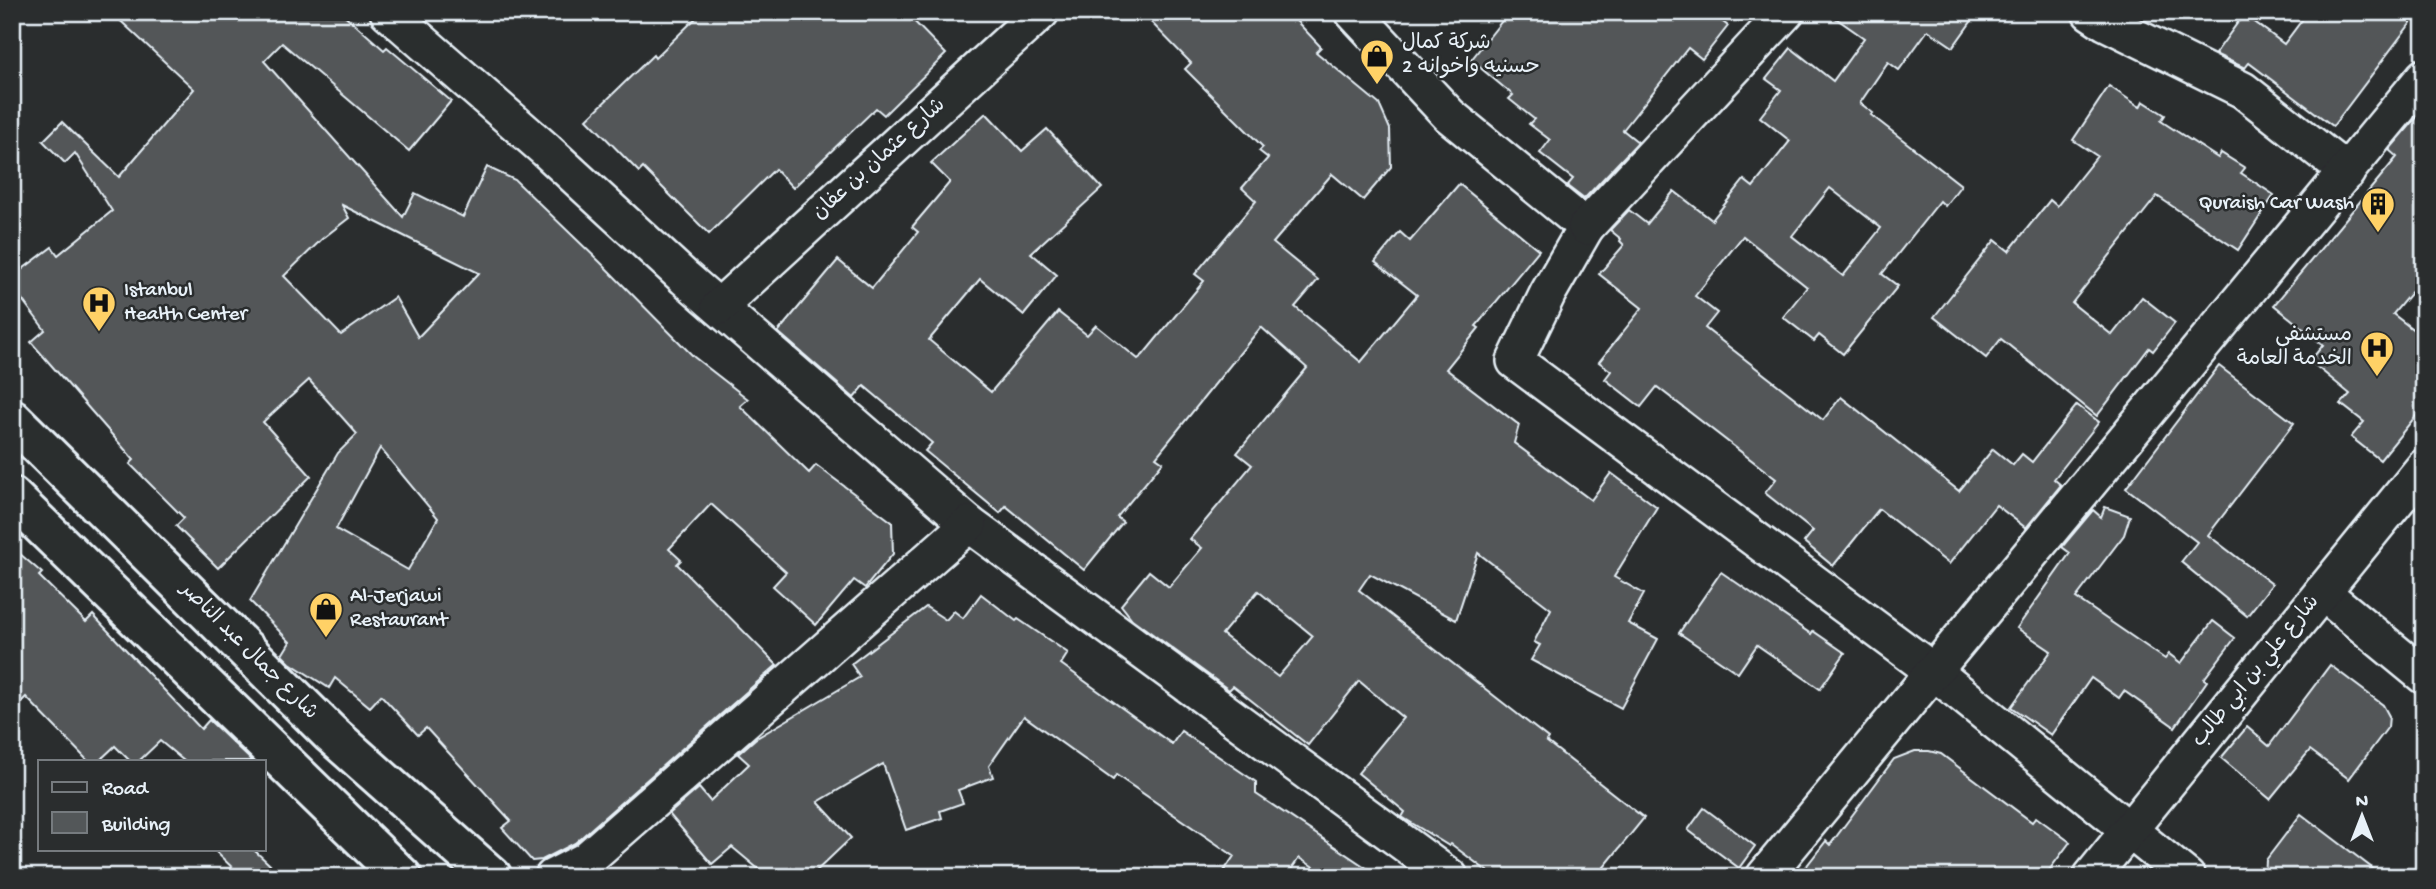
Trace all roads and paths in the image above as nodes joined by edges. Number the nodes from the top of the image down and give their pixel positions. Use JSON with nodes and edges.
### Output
{"nodes":[{"id":1,"x":388,"y":12,"type":"edge"},
{"id":2,"x":1041,"y":12,"type":"edge"},
{"id":3,"x":1353,"y":12,"type":"edge"},
{"id":4,"x":1786,"y":12,"type":"edge"},
{"id":5,"x":2090,"y":12,"type":"edge"},
{"id":6,"x":2424,"y":77,"type":"edge"},
{"id":7,"x":2347,"y":172,"type":"junction"},
{"id":8,"x":1586,"y":227,"type":"junction"},
{"id":9,"x":719,"y":307,"type":"junction"},
{"id":10,"x":12,"y":419,"type":"edge"},
{"id":11,"x":2424,"y":467,"type":"edge"},
{"id":12,"x":12,"y":498,"type":"edge"},
{"id":13,"x":969,"y":524,"type":"junction"},
{"id":14,"x":2322,"y":592,"type":"junction"},
{"id":15,"x":1933,"y":671,"type":"junction"},
{"id":16,"x":2424,"y":676,"type":"edge"},
{"id":17,"x":2128,"y":831,"type":"junction"},
{"id":18,"x":402,"y":877,"type":"edge"},
{"id":19,"x":492,"y":877,"type":"edge"},
{"id":20,"x":553,"y":877,"type":"edge"},
{"id":21,"x":1450,"y":877,"type":"edge"},
{"id":22,"x":1764,"y":877,"type":"edge"},
{"id":23,"x":2091,"y":877,"type":"edge"},
{"id":24,"x":2187,"y":877,"type":"edge"}],
"edges":[{"from":1,"to":9,"type":"street"},
{"from":2,"to":9,"type":"street","name":"شارع عثمان بن عفان"},
{"from":3,"to":8,"type":"street"},
{"from":4,"to":8,"type":"street"},
{"from":5,"to":7,"type":"street"},
{"from":6,"to":7,"type":"street"},
{"from":7,"to":15,"type":"street"},
{"from":8,"to":15,"type":"street"},
{"from":9,"to":13,"type":"street"},
{"from":10,"to":19,"type":"main road","name":"شارع جمال عبد الناصر"},
{"from":11,"to":14,"type":"street","name":"شارع علي بن ابي طالب"},
{"from":12,"to":18,"type":"main road"},
{"from":13,"to":20,"type":"street"},
{"from":13,"to":21,"type":"street"},
{"from":14,"to":16,"type":"street"},
{"from":14,"to":17,"type":"street","name":"شارع علي بن ابي طالب"},
{"from":15,"to":17,"type":"street"},
{"from":15,"to":22,"type":"street"},
{"from":17,"to":23,"type":"street","name":"شارع علي بن ابي طالب"},
{"from":17,"to":24,"type":"street"}]}
